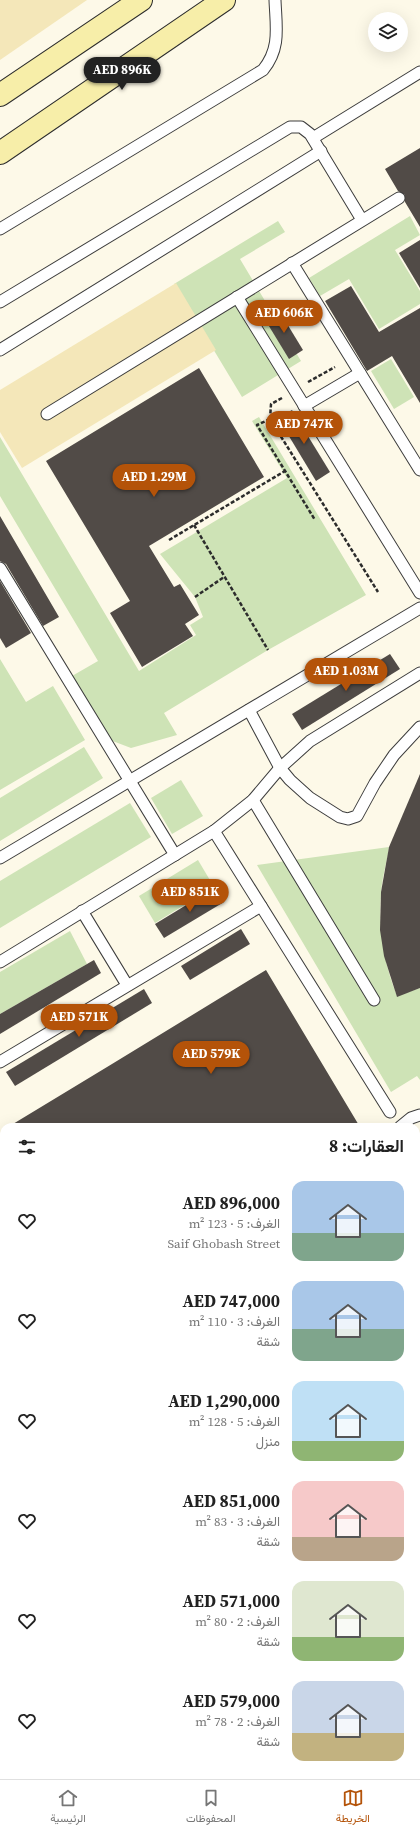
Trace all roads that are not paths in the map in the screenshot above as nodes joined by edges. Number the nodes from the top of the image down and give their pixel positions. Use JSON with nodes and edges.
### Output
{"nodes":[{"id":1,"x":141,"y":0,"type":"edge"},
{"id":2,"x":224,"y":0,"type":"edge"},
{"id":3,"x":275,"y":0,"type":"edge"},
{"id":4,"x":420,"y":72,"type":"edge"},
{"id":5,"x":0,"y":95,"type":"edge"},
{"id":6,"x":313,"y":138,"type":"junction"},
{"id":7,"x":320,"y":151,"type":"junction"},
{"id":8,"x":0,"y":153,"type":"edge"},
{"id":9,"x":399,"y":198,"type":"dead end"},
{"id":10,"x":362,"y":220,"type":"junction"},
{"id":11,"x":0,"y":229,"type":"edge"},
{"id":12,"x":292,"y":263,"type":"junction"},
{"id":13,"x":237,"y":297,"type":"junction"},
{"id":14,"x":0,"y":302,"type":"edge"},
{"id":15,"x":0,"y":350,"type":"edge"},
{"id":16,"x":360,"y":373,"type":"junction"},
{"id":17,"x":304,"y":406,"type":"junction"},
{"id":18,"x":47,"y":414,"type":"dead end"},
{"id":19,"x":420,"y":470,"type":"edge"},
{"id":20,"x":0,"y":568,"type":"edge"},
{"id":21,"x":420,"y":593,"type":"edge"},
{"id":22,"x":420,"y":608,"type":"edge"},
{"id":23,"x":418,"y":677,"type":"edge"},
{"id":24,"x":249,"y":710,"type":"junction"},
{"id":25,"x":420,"y":727,"type":"edge"},
{"id":26,"x":280,"y":768,"type":"junction"},
{"id":27,"x":130,"y":781,"type":"junction"},
{"id":28,"x":253,"y":800,"type":"junction"},
{"id":29,"x":214,"y":831,"type":"junction"},
{"id":30,"x":175,"y":855,"type":"junction"},
{"id":31,"x":0,"y":858,"type":"edge"},
{"id":32,"x":261,"y":906,"type":"junction"},
{"id":33,"x":82,"y":911,"type":"junction"},
{"id":34,"x":0,"y":962,"type":"edge"},
{"id":35,"x":128,"y":985,"type":"junction"},
{"id":36,"x":374,"y":1000,"type":"dead end"},
{"id":37,"x":0,"y":1062,"type":"edge"},
{"id":38,"x":390,"y":1112,"type":"dead end"},
{"id":39,"x":420,"y":1115,"type":"edge"},
{"id":40,"x":405,"y":1123,"type":"edge"}],
"edges":[{"from":1,"to":5,"type":"street"},
{"from":2,"to":8,"type":"street"},
{"from":3,"to":11,"type":"lane"},
{"from":4,"to":6,"type":"lane"},
{"from":6,"to":7,"type":"lane"},
{"from":6,"to":14,"type":"lane"},
{"from":7,"to":10,"type":"lane"},
{"from":7,"to":15,"type":"lane"},
{"from":9,"to":10,"type":"lane"},
{"from":10,"to":12,"type":"lane"},
{"from":12,"to":13,"type":"lane"},
{"from":12,"to":16,"type":"lane"},
{"from":13,"to":17,"type":"lane"},
{"from":13,"to":18,"type":"lane"},
{"from":16,"to":17,"type":"lane"},
{"from":16,"to":19,"type":"lane"},
{"from":17,"to":21,"type":"lane"},
{"from":20,"to":27,"type":"lane"},
{"from":22,"to":24,"type":"lane"},
{"from":23,"to":26,"type":"lane"},
{"from":24,"to":26,"type":"lane"},
{"from":24,"to":27,"type":"lane"},
{"from":25,"to":26,"type":"lane"},
{"from":26,"to":28,"type":"lane"},
{"from":27,"to":30,"type":"lane"},
{"from":27,"to":31,"type":"lane"},
{"from":28,"to":29,"type":"lane"},
{"from":28,"to":36,"type":"lane"},
{"from":29,"to":30,"type":"lane"},
{"from":29,"to":32,"type":"lane"},
{"from":30,"to":33,"type":"lane"},
{"from":32,"to":35,"type":"lane"},
{"from":32,"to":38,"type":"lane"},
{"from":33,"to":34,"type":"lane"},
{"from":33,"to":35,"type":"lane"},
{"from":35,"to":37,"type":"lane"},
{"from":39,"to":40,"type":"lane"}]}
